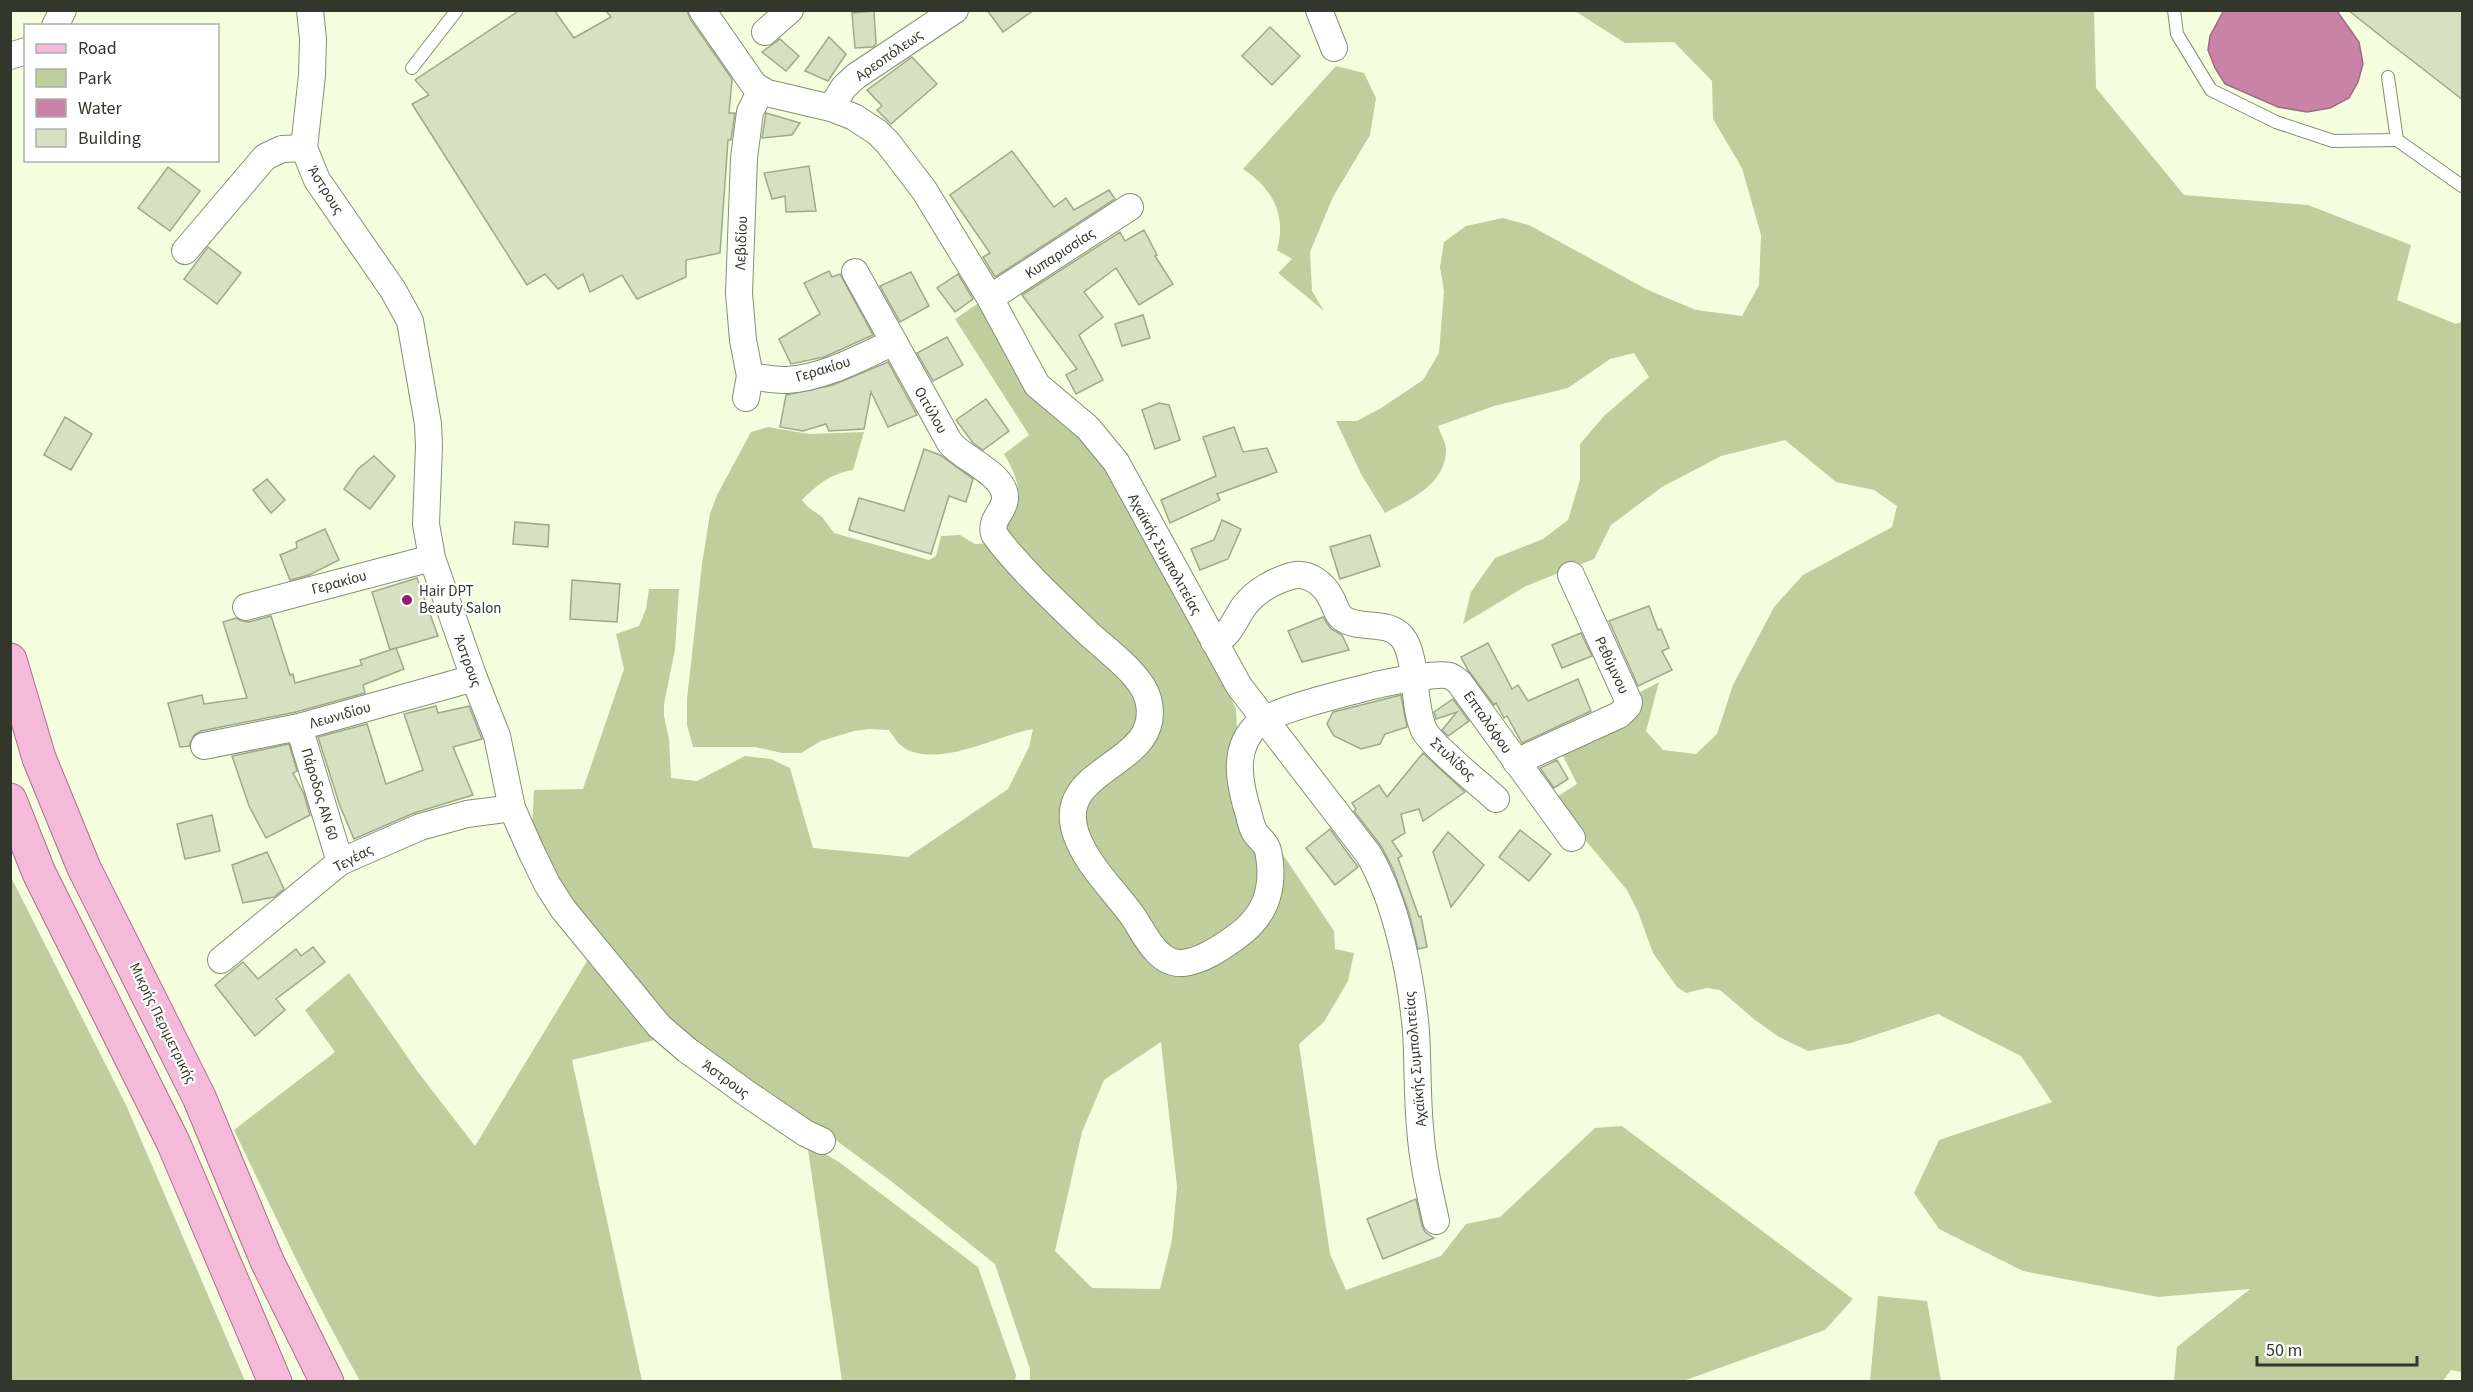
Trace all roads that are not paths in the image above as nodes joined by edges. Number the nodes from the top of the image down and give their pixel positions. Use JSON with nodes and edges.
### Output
{"nodes":[{"id":1,"x":63,"y":10,"type":"edge"},
{"id":2,"x":310,"y":10,"type":"edge"},
{"id":3,"x":457,"y":10,"type":"edge"},
{"id":4,"x":702,"y":10,"type":"edge"},
{"id":5,"x":789,"y":10,"type":"edge"},
{"id":6,"x":955,"y":10,"type":"edge"},
{"id":7,"x":1319,"y":10,"type":"edge"},
{"id":8,"x":2174,"y":10,"type":"edge"},
{"id":9,"x":56,"y":24,"type":"edge"},
{"id":10,"x":765,"y":32,"type":"dead end"},
{"id":11,"x":1334,"y":48,"type":"dead end"},
{"id":12,"x":412,"y":68,"type":"dead end"},
{"id":13,"x":2388,"y":77,"type":"dead end"},
{"id":14,"x":761,"y":90,"type":"junction"},
{"id":15,"x":831,"y":108,"type":"junction"},
{"id":16,"x":2397,"y":140,"type":"junction"},
{"id":17,"x":304,"y":148,"type":"junction"},
{"id":18,"x":2463,"y":186,"type":"edge"},
{"id":19,"x":1130,"y":207,"type":"dead end"},
{"id":20,"x":185,"y":251,"type":"dead end"},
{"id":21,"x":855,"y":272,"type":"dead end"},
{"id":22,"x":990,"y":298,"type":"junction"},
{"id":23,"x":894,"y":342,"type":"junction"},
{"id":24,"x":748,"y":387,"type":"joint"},
{"id":25,"x":432,"y":558,"type":"junction"},
{"id":26,"x":1571,"y":575,"type":"dead end"},
{"id":27,"x":246,"y":607,"type":"dead end"},
{"id":28,"x":1214,"y":642,"type":"junction"},
{"id":29,"x":10,"y":660,"type":"edge"},
{"id":30,"x":474,"y":678,"type":"junction"},
{"id":31,"x":1414,"y":679,"type":"junction"},
{"id":32,"x":1265,"y":719,"type":"junction"},
{"id":33,"x":299,"y":727,"type":"junction"},
{"id":34,"x":204,"y":746,"type":"dead end"},
{"id":35,"x":1516,"y":762,"type":"junction"},
{"id":36,"x":1496,"y":799,"type":"dead end"},
{"id":37,"x":10,"y":800,"type":"edge"},
{"id":38,"x":512,"y":808,"type":"junction"},
{"id":39,"x":1572,"y":838,"type":"dead end"},
{"id":40,"x":340,"y":862,"type":"junction"},
{"id":41,"x":221,"y":960,"type":"dead end"},
{"id":42,"x":822,"y":1141,"type":"dead end"},
{"id":43,"x":1436,"y":1221,"type":"dead end"},
{"id":44,"x":275,"y":1382,"type":"edge"},
{"id":45,"x":327,"y":1382,"type":"edge"}],
"edges":[{"from":1,"to":9,"type":"street"},
{"from":2,"to":17,"type":"street","name":"Άστρους"},
{"from":3,"to":12,"type":"lane"},
{"from":4,"to":14,"type":"street"},
{"from":5,"to":10,"type":"street"},
{"from":6,"to":15,"type":"street","name":"Αρεοπόλεως"},
{"from":7,"to":11,"type":"street"},
{"from":8,"to":16,"type":"lane"},
{"from":13,"to":16,"type":"lane"},
{"from":14,"to":15,"type":"street","name":"Αχαϊκής Συμπολιτείας"},
{"from":14,"to":24,"type":"street","name":"Λεβιδίου"},
{"from":15,"to":22,"type":"street","name":"Αχαϊκής Συμπολιτείας"},
{"from":16,"to":18,"type":"lane"},
{"from":17,"to":20,"type":"street"},
{"from":17,"to":25,"type":"street","name":"Άστρους"},
{"from":19,"to":22,"type":"street","name":"Κυπαρισσίας"},
{"from":21,"to":23,"type":"street","name":"Οιτύλου"},
{"from":22,"to":28,"type":"street","name":"Αχαϊκής Συμπολιτείας"},
{"from":23,"to":24,"type":"street","name":"Γερακίου"},
{"from":23,"to":32,"type":"street","name":"Οιτύλου"},
{"from":25,"to":27,"type":"street","name":"Γερακίου"},
{"from":25,"to":30,"type":"street","name":"Άστρους"},
{"from":26,"to":35,"type":"street","name":"Ρεθύμνου"},
{"from":28,"to":31,"type":"street","name":"Στυλίδος"},
{"from":28,"to":32,"type":"street","name":"Αχαϊκής Συμπολιτείας"},
{"from":29,"to":45,"type":"main road","name":"Μικρής Περιμετρικής"},
{"from":30,"to":33,"type":"street","name":"Λεωνιδίου"},
{"from":30,"to":38,"type":"street","name":"Άστρους"},
{"from":31,"to":32,"type":"street","name":"Επταλόφου"},
{"from":31,"to":35,"type":"street","name":"Επταλόφου"},
{"from":31,"to":36,"type":"street","name":"Στυλίδος"},
{"from":32,"to":43,"type":"street","name":"Αχαϊκής Συμπολιτείας"},
{"from":33,"to":34,"type":"street","name":"Λεωνιδίου"},
{"from":33,"to":40,"type":"street","name":"Πάροδος ΑΝ 60"},
{"from":35,"to":39,"type":"street","name":"Επταλόφου"},
{"from":37,"to":44,"type":"main road"},
{"from":38,"to":40,"type":"street","name":"Τεγέας"},
{"from":38,"to":42,"type":"street","name":"Άστρους"},
{"from":40,"to":41,"type":"street","name":"Τεγέας"}]}
